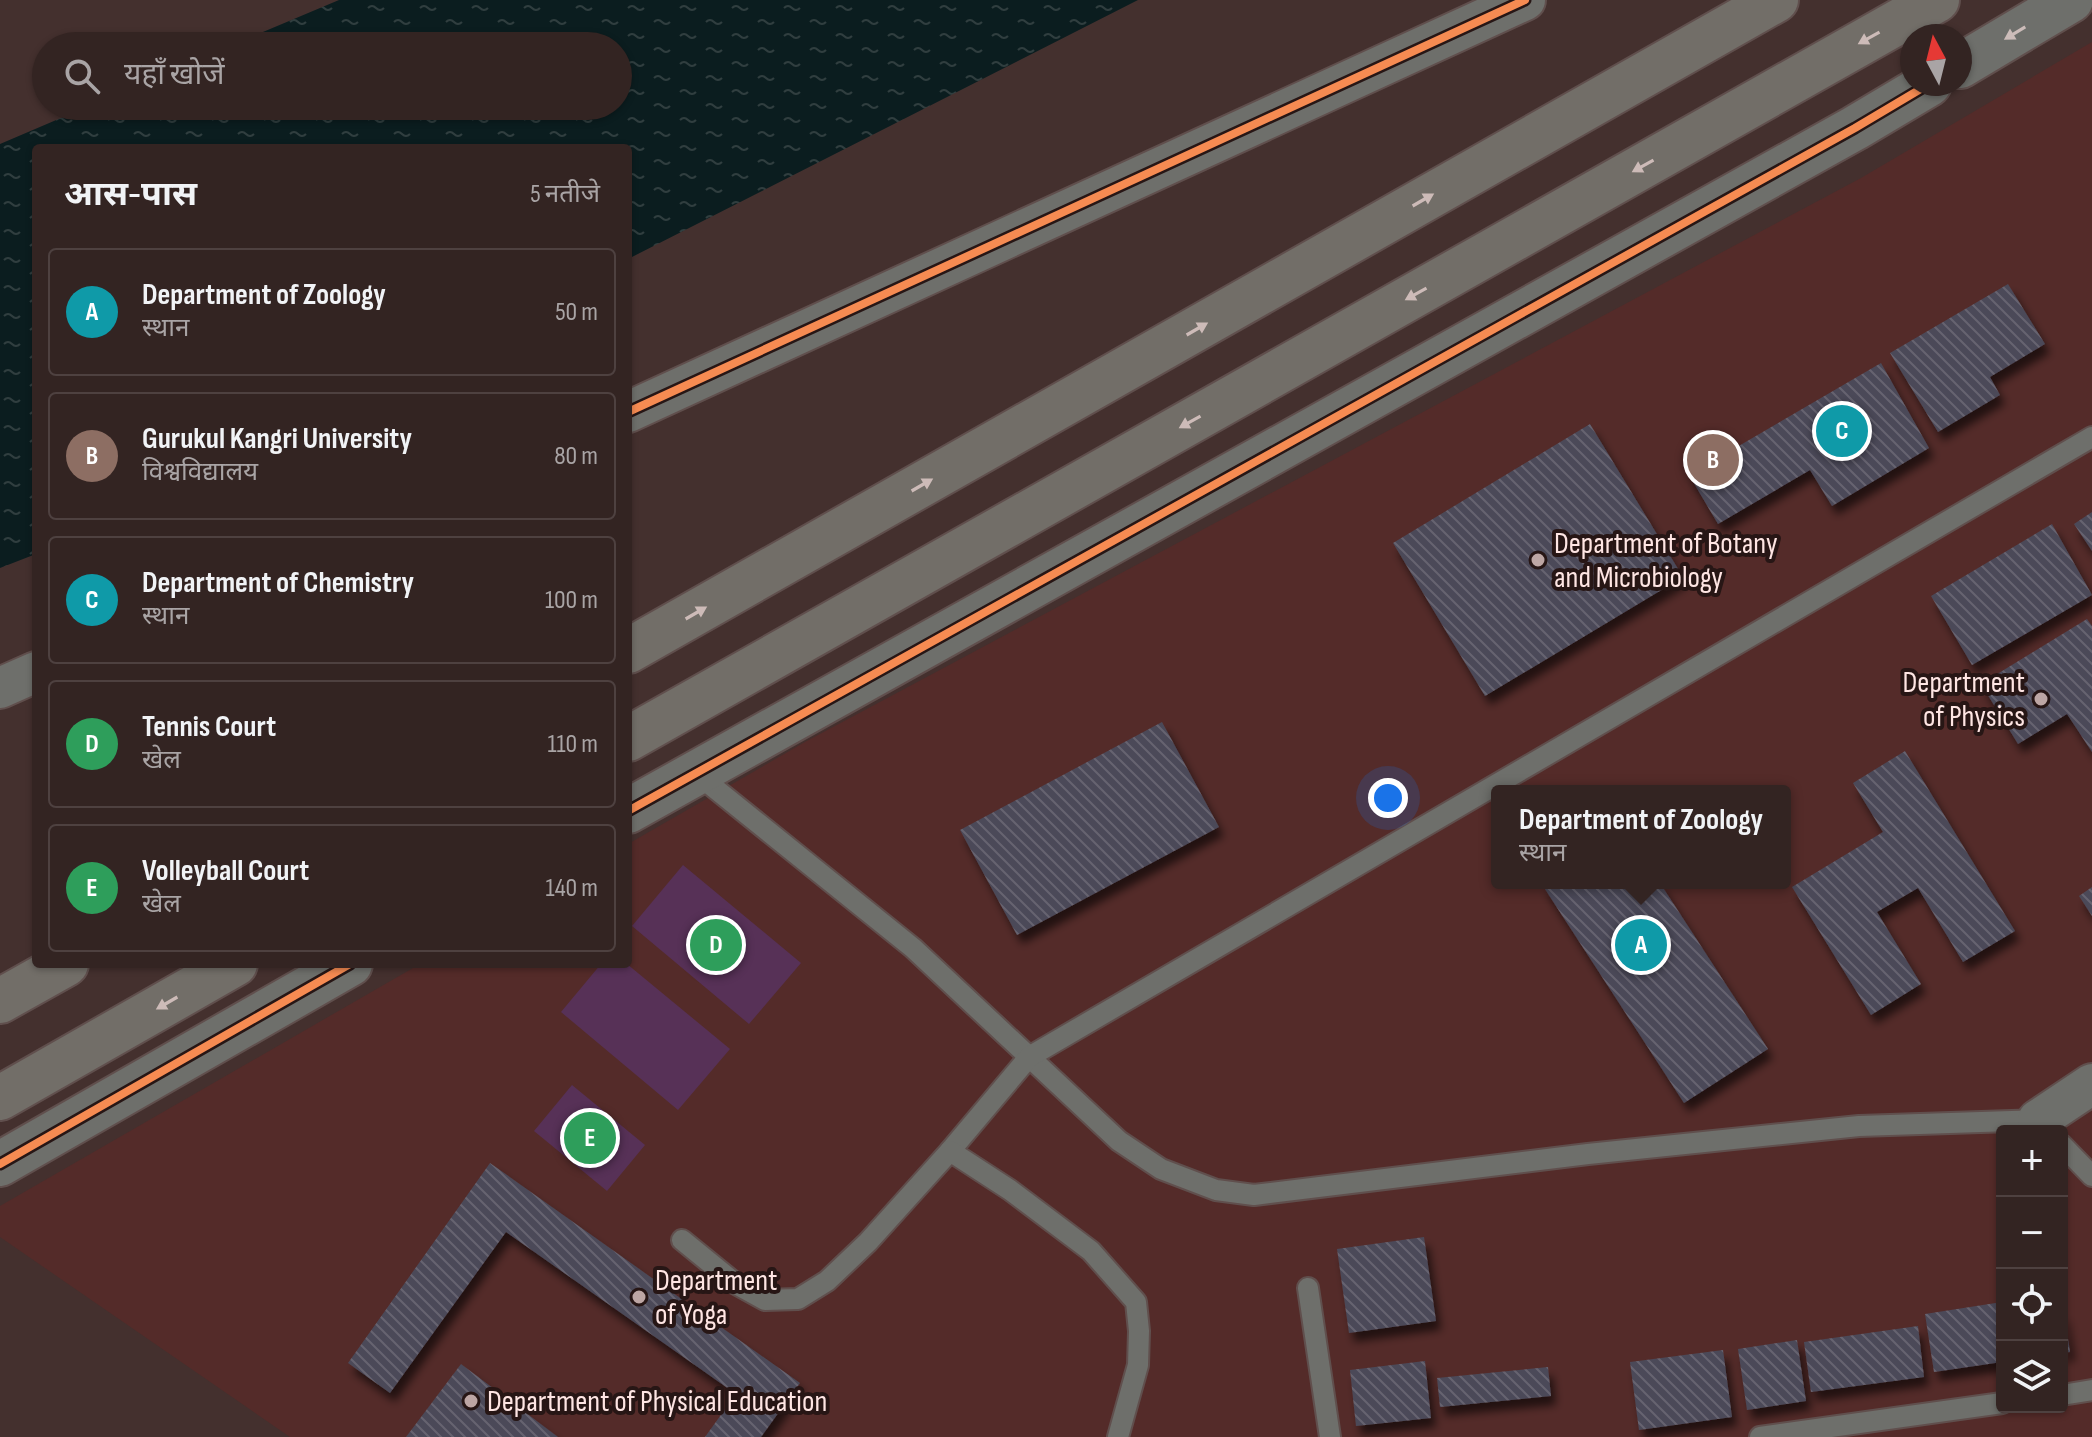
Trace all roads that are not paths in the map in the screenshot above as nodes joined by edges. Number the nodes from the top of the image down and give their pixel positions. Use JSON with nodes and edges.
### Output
{"nodes":[{"id":1,"x":1525,"y":0,"type":"edge"},
{"id":2,"x":1776,"y":0,"type":"edge"},
{"id":3,"x":1937,"y":0,"type":"edge"},
{"id":4,"x":2071,"y":0,"type":"edge"},
{"id":5,"x":1972,"y":59,"type":"edge"},
{"id":6,"x":1909,"y":96,"type":"edge"},
{"id":7,"x":632,"y":410,"type":"edge"},
{"id":8,"x":2092,"y":437,"type":"edge"},
{"id":9,"x":632,"y":649,"type":"edge"},
{"id":10,"x":32,"y":674,"type":"edge"},
{"id":11,"x":0,"y":688,"type":"edge"},
{"id":12,"x":632,"y":737,"type":"edge"},
{"id":13,"x":697,"y":774,"type":"junction"},
{"id":14,"x":1495,"y":785,"type":"edge"},
{"id":15,"x":1491,"y":788,"type":"edge"},
{"id":16,"x":632,"y":809,"type":"edge"},
{"id":17,"x":59,"y":968,"type":"edge"},
{"id":18,"x":228,"y":968,"type":"edge"},
{"id":19,"x":343,"y":968,"type":"edge"},
{"id":20,"x":0,"y":1001,"type":"edge"},
{"id":21,"x":1029,"y":1057,"type":"junction"},
{"id":22,"x":2092,"y":1084,"type":"edge"},
{"id":23,"x":0,"y":1098,"type":"edge"},
{"id":24,"x":2056,"y":1125,"type":"edge"},
{"id":25,"x":1996,"y":1130,"type":"edge"},
{"id":26,"x":950,"y":1151,"type":"junction"},
{"id":27,"x":2068,"y":1151,"type":"edge"},
{"id":28,"x":0,"y":1164,"type":"edge"},
{"id":29,"x":2092,"y":1176,"type":"edge"},
{"id":30,"x":682,"y":1240,"type":"dead end"},
{"id":31,"x":1308,"y":1288,"type":"dead end"},
{"id":32,"x":2092,"y":1390,"type":"edge"},
{"id":33,"x":2068,"y":1394,"type":"edge"},
{"id":34,"x":1996,"y":1404,"type":"edge"},
{"id":35,"x":1118,"y":1437,"type":"edge"},
{"id":36,"x":1330,"y":1437,"type":"edge"},
{"id":37,"x":1760,"y":1437,"type":"edge"}],
"edges":[{"from":1,"to":7,"type":"street"},
{"from":9,"to":2,"type":"highway","one_way":true},
{"from":3,"to":12,"type":"highway","one_way":true},
{"from":4,"to":5,"type":"street","one_way":true},
{"from":6,"to":13,"type":"street"},
{"from":8,"to":14,"type":"lane"},
{"from":10,"to":11,"type":"street"},
{"from":13,"to":16,"type":"street"},
{"from":13,"to":21,"type":"lane"},
{"from":15,"to":21,"type":"lane"},
{"from":17,"to":20,"type":"highway"},
{"from":18,"to":23,"type":"highway","one_way":true},
{"from":19,"to":28,"type":"street"},
{"from":21,"to":25,"type":"lane"},
{"from":21,"to":26,"type":"lane"},
{"from":22,"to":24,"type":"street"},
{"from":26,"to":30,"type":"lane"},
{"from":26,"to":35,"type":"lane"},
{"from":27,"to":29,"type":"lane"},
{"from":31,"to":36,"type":"lane"},
{"from":32,"to":33,"type":"lane"},
{"from":34,"to":37,"type":"lane"}]}
